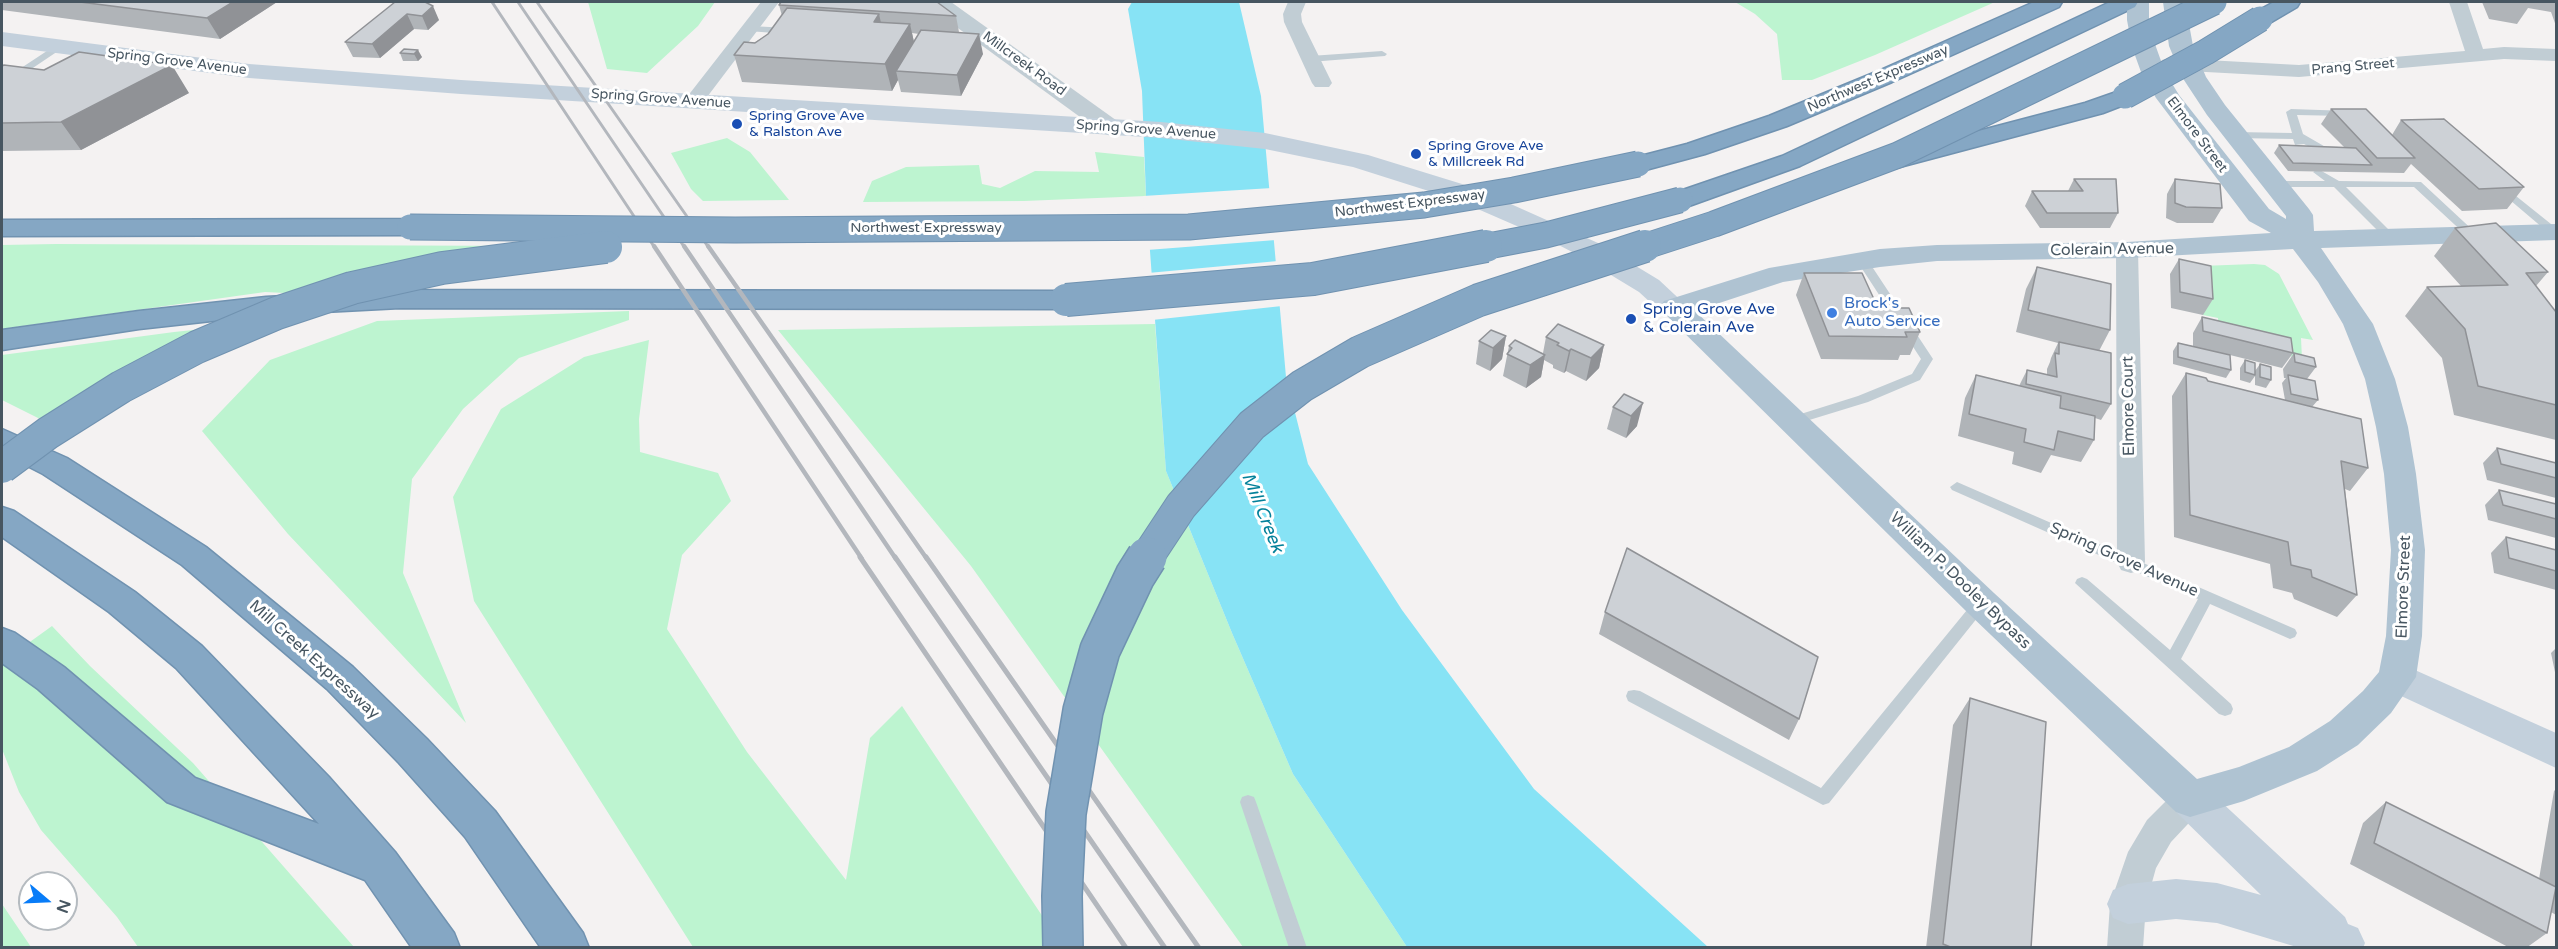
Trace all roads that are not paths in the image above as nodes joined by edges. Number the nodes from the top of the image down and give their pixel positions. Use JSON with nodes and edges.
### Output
{"nodes":[{"id":1,"x":770,"y":2,"type":"edge"},
{"id":2,"x":937,"y":2,"type":"edge"},
{"id":3,"x":1297,"y":2,"type":"edge"},
{"id":4,"x":2051,"y":2,"type":"edge"},
{"id":5,"x":2138,"y":2,"type":"edge"},
{"id":6,"x":2174,"y":2,"type":"edge"},
{"id":7,"x":2214,"y":2,"type":"edge"},
{"id":8,"x":2289,"y":2,"type":"edge"},
{"id":9,"x":2458,"y":2,"type":"edge"},
{"id":10,"x":2118,"y":6,"type":"edge"},
{"id":11,"x":751,"y":29,"type":"junction"},
{"id":12,"x":797,"y":32,"type":"edge"},
{"id":13,"x":4,"y":42,"type":"edge"},
{"id":14,"x":58,"y":47,"type":"junction"},
{"id":15,"x":1382,"y":54,"type":"dead end"},
{"id":16,"x":2556,"y":55,"type":"edge"},
{"id":17,"x":2476,"y":56,"type":"junction"},
{"id":18,"x":1310,"y":59,"type":"junction"},
{"id":19,"x":2149,"y":63,"type":"junction"},
{"id":20,"x":2188,"y":65,"type":"junction"},
{"id":21,"x":1322,"y":82,"type":"dead end"},
{"id":22,"x":22,"y":87,"type":"edge"},
{"id":23,"x":694,"y":101,"type":"junction"},
{"id":24,"x":2352,"y":113,"type":"edge"},
{"id":25,"x":1111,"y":128,"type":"junction"},
{"id":26,"x":2235,"y":135,"type":"junction"},
{"id":27,"x":2298,"y":136,"type":"junction"},
{"id":28,"x":2302,"y":154,"type":"edge"},
{"id":29,"x":2332,"y":155,"type":"edge"},
{"id":30,"x":2318,"y":172,"type":"edge"},
{"id":31,"x":2346,"y":172,"type":"edge"},
{"id":32,"x":2493,"y":180,"type":"edge"},
{"id":33,"x":2275,"y":184,"type":"junction"},
{"id":34,"x":2337,"y":184,"type":"junction"},
{"id":35,"x":1680,"y":200,"type":"junction"},
{"id":36,"x":2,"y":228,"type":"edge"},
{"id":37,"x":735,"y":230,"type":"junction"},
{"id":38,"x":2555,"y":232,"type":"edge"},
{"id":39,"x":1559,"y":234,"type":"joint"},
{"id":40,"x":2472,"y":235,"type":"junction"},
{"id":41,"x":2390,"y":237,"type":"junction"},
{"id":42,"x":2301,"y":240,"type":"junction"},
{"id":43,"x":2127,"y":250,"type":"junction"},
{"id":44,"x":1863,"y":261,"type":"junction"},
{"id":45,"x":1674,"y":308,"type":"junction"},
{"id":46,"x":2,"y":340,"type":"edge"},
{"id":47,"x":1793,"y":421,"type":"junction"},
{"id":48,"x":2,"y":440,"type":"edge"},
{"id":49,"x":2,"y":467,"type":"edge"},
{"id":50,"x":1957,"y":487,"type":"dead end"},
{"id":51,"x":2,"y":520,"type":"edge"},
{"id":52,"x":2131,"y":562,"type":"junction"},
{"id":53,"x":2082,"y":583,"type":"dead end"},
{"id":54,"x":2207,"y":596,"type":"junction"},
{"id":55,"x":1981,"y":603,"type":"junction"},
{"id":56,"x":2290,"y":633,"type":"dead end"},
{"id":57,"x":2,"y":643,"type":"edge"},
{"id":58,"x":2172,"y":661,"type":"junction"},
{"id":59,"x":2397,"y":677,"type":"junction"},
{"id":60,"x":1634,"y":696,"type":"dead end"},
{"id":61,"x":2224,"y":709,"type":"dead end"},
{"id":62,"x":2556,"y":751,"type":"edge"},
{"id":63,"x":2190,"y":799,"type":"junction"},
{"id":64,"x":1248,"y":802,"type":"dead end"},
{"id":65,"x":380,"y":866,"type":"junction"},
{"id":66,"x":2128,"y":904,"type":"junction"},
{"id":67,"x":2345,"y":945,"type":"edge"},
{"id":68,"x":438,"y":948,"type":"edge"},
{"id":69,"x":567,"y":948,"type":"edge"},
{"id":70,"x":1063,"y":948,"type":"edge"},
{"id":71,"x":1298,"y":948,"type":"edge"},
{"id":72,"x":2125,"y":948,"type":"edge"}],
"edges":[{"from":1,"to":11,"type":"street"},
{"from":2,"to":25,"type":"street","name":"Millcreek Road"},
{"from":3,"to":18,"type":"street"},
{"from":4,"to":37,"type":"highway","name":"Northwest Expressway","bridge":true},
{"from":5,"to":19,"type":"main road","name":"Elmore Street"},
{"from":6,"to":20,"type":"main road","name":"Elmore Street"},
{"from":7,"to":70,"type":"highway","bridge":true},
{"from":8,"to":35,"type":"highway","bridge":true},
{"from":9,"to":17,"type":"street"},
{"from":10,"to":35,"type":"highway"},
{"from":11,"to":12,"type":"lane"},
{"from":11,"to":23,"type":"street"},
{"from":13,"to":14,"type":"main road","name":"Spring Grove Avenue"},
{"from":14,"to":22,"type":"lane"},
{"from":14,"to":23,"type":"main road","name":"Spring Grove Avenue"},
{"from":15,"to":18,"type":"lane"},
{"from":16,"to":17,"type":"street","name":"Prang Street"},
{"from":17,"to":20,"type":"street","name":"Prang Street"},
{"from":18,"to":21,"type":"street"},
{"from":19,"to":20,"type":"street","name":"Prang Street"},
{"from":19,"to":42,"type":"main road","name":"Elmore Street"},
{"from":20,"to":26,"type":"main road","name":"Elmore Street"},
{"from":23,"to":25,"type":"main road","name":"Spring Grove Avenue"},
{"from":24,"to":27,"type":"lane"},
{"from":25,"to":39,"type":"main road","name":"Spring Grove Avenue"},
{"from":26,"to":27,"type":"lane"},
{"from":26,"to":33,"type":"main road","name":"Elmore Street"},
{"from":27,"to":28,"type":"lane"},
{"from":27,"to":29,"type":"lane"},
{"from":30,"to":34,"type":"lane"},
{"from":31,"to":34,"type":"lane"},
{"from":32,"to":38,"type":"lane"},
{"from":33,"to":34,"type":"lane"},
{"from":33,"to":42,"type":"main road","name":"Elmore Street"},
{"from":34,"to":40,"type":"lane"},
{"from":34,"to":41,"type":"lane"},
{"from":35,"to":46,"type":"highway","bridge":true},
{"from":36,"to":37,"type":"highway","bridge":true},
{"from":37,"to":49,"type":"highway","bridge":true},
{"from":38,"to":40,"type":"main road","name":"Colerain Avenue"},
{"from":39,"to":45,"type":"main road","name":"William P. Dooley Bypass"},
{"from":40,"to":41,"type":"main road","name":"Colerain Avenue"},
{"from":41,"to":42,"type":"main road","name":"Colerain Avenue"},
{"from":42,"to":43,"type":"main road","name":"Colerain Avenue"},
{"from":42,"to":59,"type":"main road","name":"Elmore Street"},
{"from":43,"to":44,"type":"main road","name":"Colerain Avenue"},
{"from":43,"to":52,"type":"street","name":"Elmore Court"},
{"from":44,"to":45,"type":"main road","name":"Colerain Avenue"},
{"from":44,"to":47,"type":"lane"},
{"from":45,"to":47,"type":"main road","name":"William P. Dooley Bypass"},
{"from":47,"to":55,"type":"main road","name":"William P. Dooley Bypass"},
{"from":48,"to":69,"type":"highway","name":"Mill Creek Expressway"},
{"from":50,"to":52,"type":"lane","name":"Spring Grove Avenue"},
{"from":51,"to":65,"type":"highway"},
{"from":52,"to":54,"type":"lane","name":"Spring Grove Avenue"},
{"from":53,"to":58,"type":"lane"},
{"from":54,"to":56,"type":"lane","name":"Spring Grove Avenue"},
{"from":54,"to":58,"type":"lane"},
{"from":55,"to":60,"type":"lane"},
{"from":55,"to":63,"type":"main road","name":"William P. Dooley Bypass"},
{"from":57,"to":65,"type":"highway"},
{"from":58,"to":61,"type":"lane"},
{"from":59,"to":62,"type":"main road"},
{"from":59,"to":63,"type":"main road","name":"Elmore Street"},
{"from":63,"to":66,"type":"street"},
{"from":63,"to":67,"type":"main road","name":"William P. Dooley Bypass"},
{"from":64,"to":71,"type":"lane"},
{"from":65,"to":68,"type":"highway"},
{"from":66,"to":67,"type":"main road"},
{"from":66,"to":72,"type":"street"}]}
